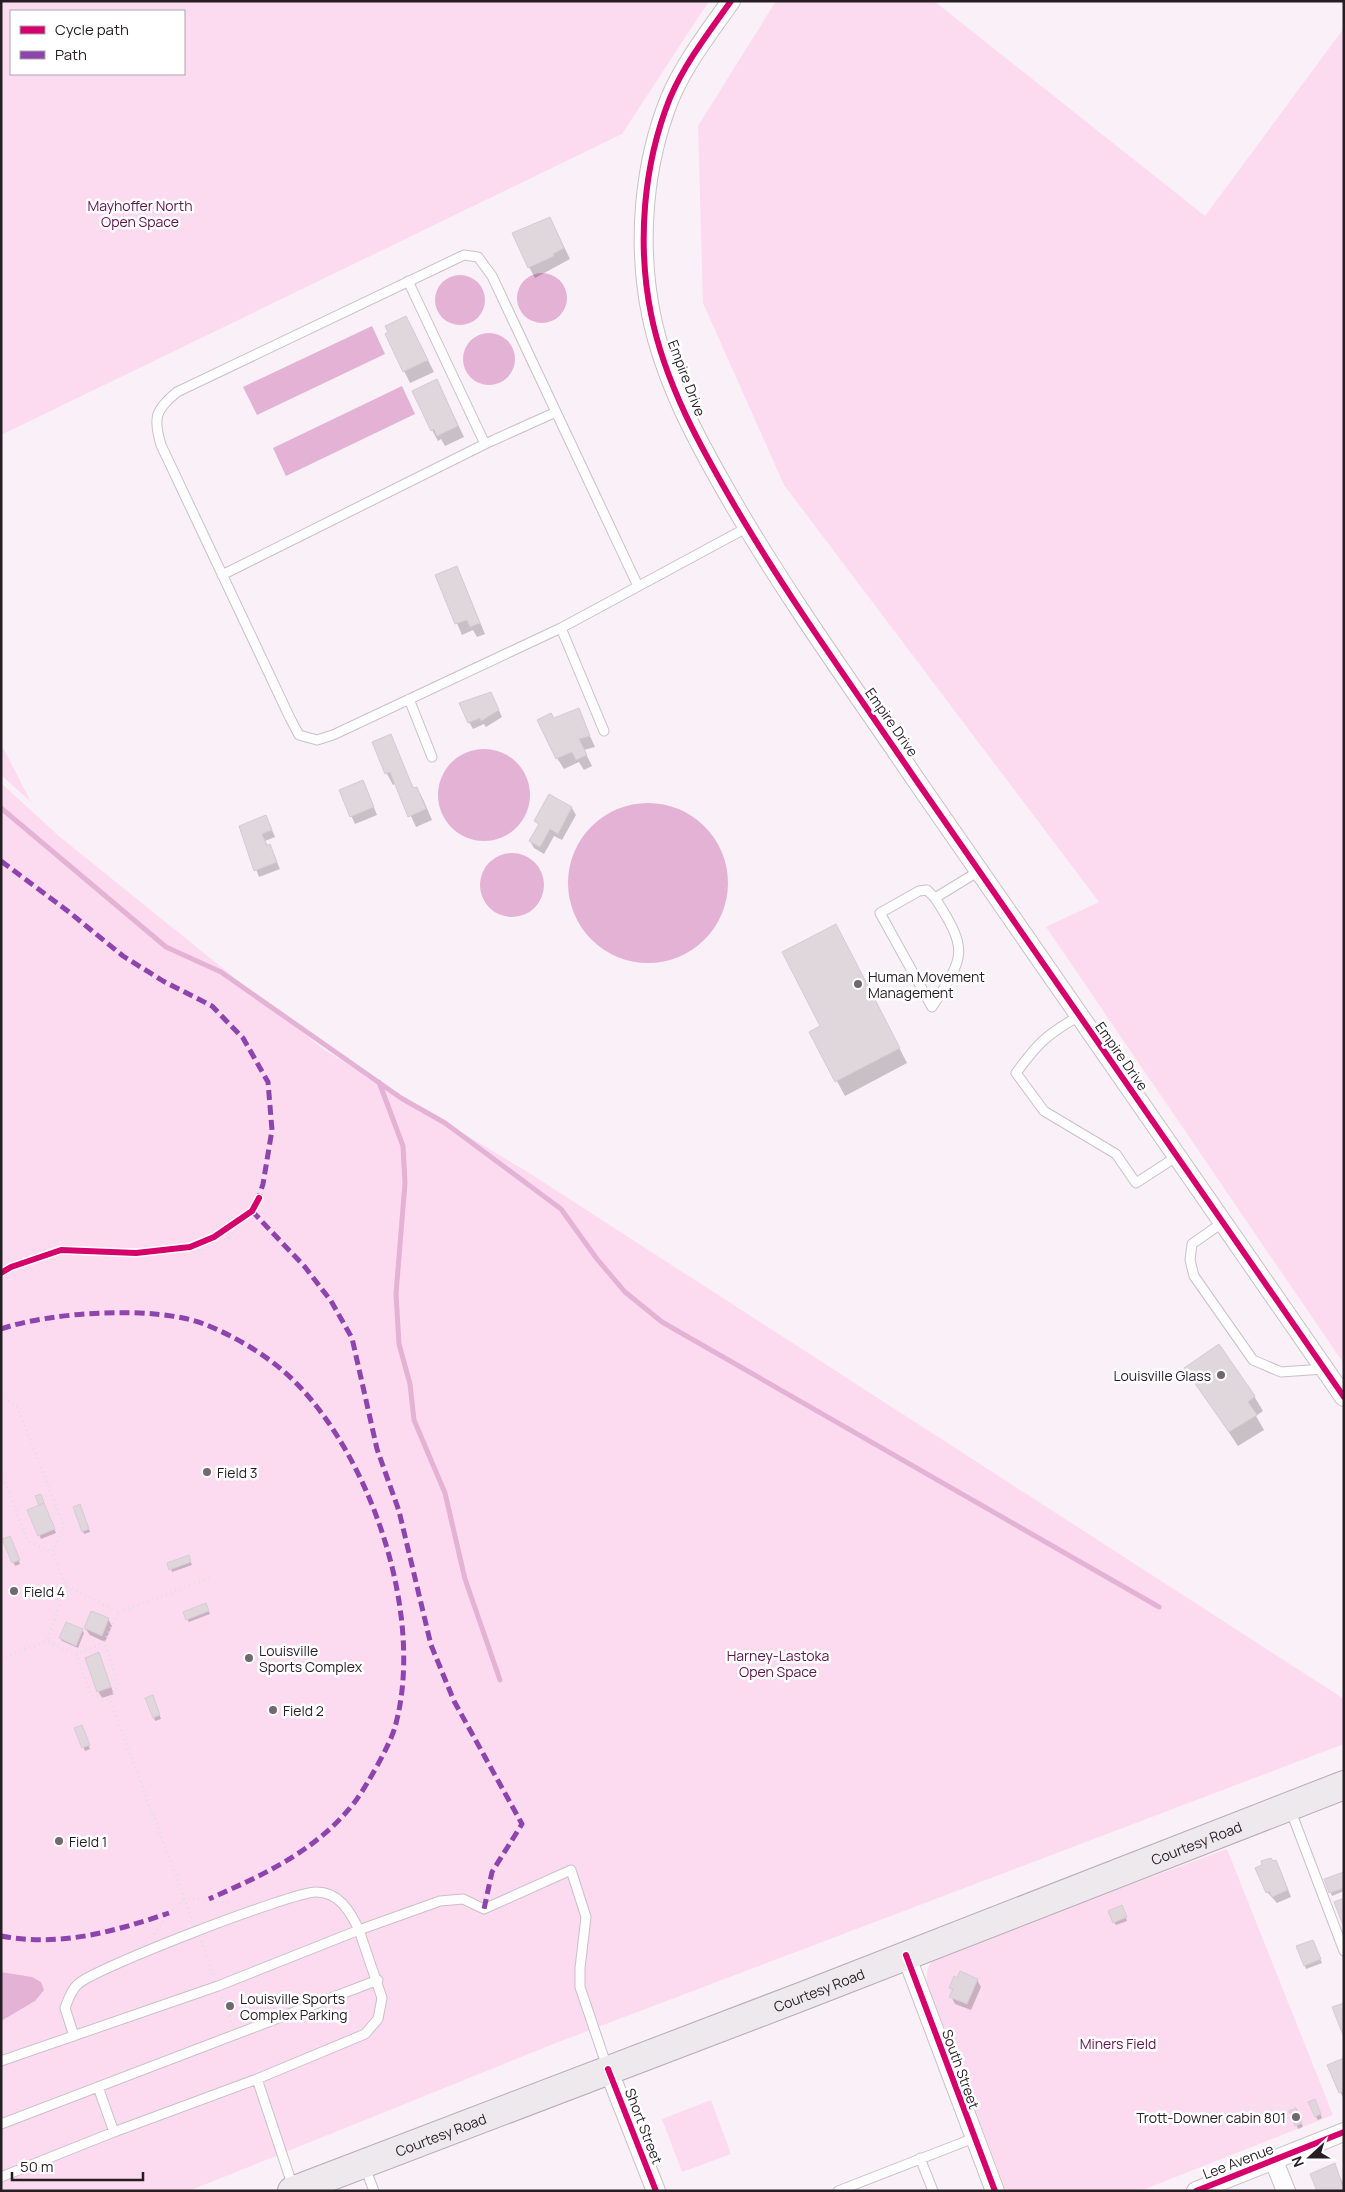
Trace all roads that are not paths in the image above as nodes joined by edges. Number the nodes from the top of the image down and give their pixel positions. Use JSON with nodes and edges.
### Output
{"nodes":[{"id":1,"x":731,"y":1,"type":"edge"},
{"id":2,"x":408,"y":282,"type":"junction"},
{"id":3,"x":556,"y":412,"type":"junction"},
{"id":4,"x":485,"y":444,"type":"junction"},
{"id":5,"x":748,"y":527,"type":"junction"},
{"id":6,"x":222,"y":575,"type":"junction"},
{"id":7,"x":638,"y":586,"type":"junction"},
{"id":8,"x":561,"y":628,"type":"junction"},
{"id":9,"x":409,"y":699,"type":"junction"},
{"id":10,"x":604,"y":731,"type":"dead end"},
{"id":11,"x":432,"y":757,"type":"dead end"},
{"id":12,"x":980,"y":871,"type":"junction"},
{"id":13,"x":935,"y":898,"type":"junction"},
{"id":14,"x":1079,"y":1016,"type":"junction"},
{"id":15,"x":1176,"y":1157,"type":"junction"},
{"id":16,"x":1222,"y":1223,"type":"junction"},
{"id":17,"x":1324,"y":1369,"type":"junction"},
{"id":18,"x":1344,"y":1397,"type":"edge"},
{"id":19,"x":1344,"y":1785,"type":"edge"},
{"id":20,"x":1289,"y":1806,"type":"junction"},
{"id":21,"x":359,"y":1930,"type":"junction"},
{"id":22,"x":1344,"y":1951,"type":"edge"},
{"id":23,"x":906,"y":1955,"type":"junction"},
{"id":24,"x":378,"y":1980,"type":"junction"},
{"id":25,"x":74,"y":2036,"type":"junction"},
{"id":26,"x":1,"y":2061,"type":"edge"},
{"id":27,"x":608,"y":2070,"type":"junction"},
{"id":28,"x":257,"y":2079,"type":"junction"},
{"id":29,"x":98,"y":2087,"type":"junction"},
{"id":30,"x":1,"y":2124,"type":"edge"},
{"id":31,"x":114,"y":2132,"type":"junction"},
{"id":32,"x":1344,"y":2132,"type":"edge"},
{"id":33,"x":974,"y":2138,"type":"junction"},
{"id":34,"x":920,"y":2158,"type":"junction"},
{"id":35,"x":1274,"y":2161,"type":"junction"},
{"id":36,"x":363,"y":2163,"type":"junction"},
{"id":37,"x":1,"y":2177,"type":"edge"},
{"id":38,"x":293,"y":2190,"type":"edge"},
{"id":39,"x":374,"y":2191,"type":"edge"},
{"id":40,"x":656,"y":2191,"type":"edge"},
{"id":41,"x":838,"y":2191,"type":"edge"},
{"id":42,"x":933,"y":2191,"type":"edge"},
{"id":43,"x":995,"y":2191,"type":"edge"},
{"id":44,"x":1196,"y":2191,"type":"edge"},
{"id":45,"x":1286,"y":2191,"type":"edge"}],
"edges":[{"from":1,"to":5,"type":"street","name":"Empire Drive"},
{"from":2,"to":3,"type":"lane"},
{"from":2,"to":4,"type":"lane"},
{"from":2,"to":6,"type":"lane"},
{"from":3,"to":4,"type":"lane"},
{"from":3,"to":7,"type":"lane"},
{"from":4,"to":6,"type":"lane"},
{"from":5,"to":7,"type":"lane"},
{"from":5,"to":12,"type":"street","name":"Empire Drive"},
{"from":6,"to":9,"type":"lane"},
{"from":7,"to":8,"type":"lane"},
{"from":8,"to":9,"type":"lane"},
{"from":8,"to":10,"type":"lane"},
{"from":9,"to":11,"type":"lane"},
{"from":12,"to":13,"type":"lane"},
{"from":12,"to":14,"type":"street","name":"Empire Drive"},
{"from":13,"to":13,"type":"lane"},
{"from":14,"to":15,"type":"street","name":"Empire Drive"},
{"from":14,"to":15,"type":"lane"},
{"from":15,"to":16,"type":"street","name":"Empire Drive"},
{"from":16,"to":17,"type":"street","name":"Empire Drive"},
{"from":16,"to":17,"type":"lane"},
{"from":17,"to":18,"type":"street","name":"Empire Drive"},
{"from":19,"to":20,"type":"main road","name":"Courtesy Road"},
{"from":20,"to":22,"type":"lane"},
{"from":20,"to":23,"type":"main road","name":"Courtesy Road"},
{"from":21,"to":24,"type":"lane"},
{"from":21,"to":25,"type":"lane"},
{"from":21,"to":25,"type":"lane"},
{"from":21,"to":27,"type":"lane"},
{"from":23,"to":27,"type":"main road","name":"Courtesy Road"},
{"from":23,"to":33,"type":"street","name":"South Street"},
{"from":24,"to":28,"type":"lane"},
{"from":24,"to":29,"type":"lane"},
{"from":25,"to":26,"type":"lane"},
{"from":27,"to":36,"type":"main road","name":"Courtesy Road"},
{"from":27,"to":40,"type":"street","name":"Short Street"},
{"from":28,"to":31,"type":"lane"},
{"from":28,"to":38,"type":"lane"},
{"from":29,"to":30,"type":"lane"},
{"from":29,"to":31,"type":"lane"},
{"from":31,"to":37,"type":"lane"},
{"from":32,"to":35,"type":"street","name":"Lee Avenue"},
{"from":33,"to":34,"type":"lane"},
{"from":33,"to":43,"type":"street","name":"South Street"},
{"from":34,"to":41,"type":"lane"},
{"from":34,"to":42,"type":"lane"},
{"from":35,"to":44,"type":"street","name":"Lee Avenue"},
{"from":35,"to":45,"type":"street"},
{"from":36,"to":38,"type":"main road","name":"Courtesy Road"},
{"from":36,"to":39,"type":"lane"}]}
